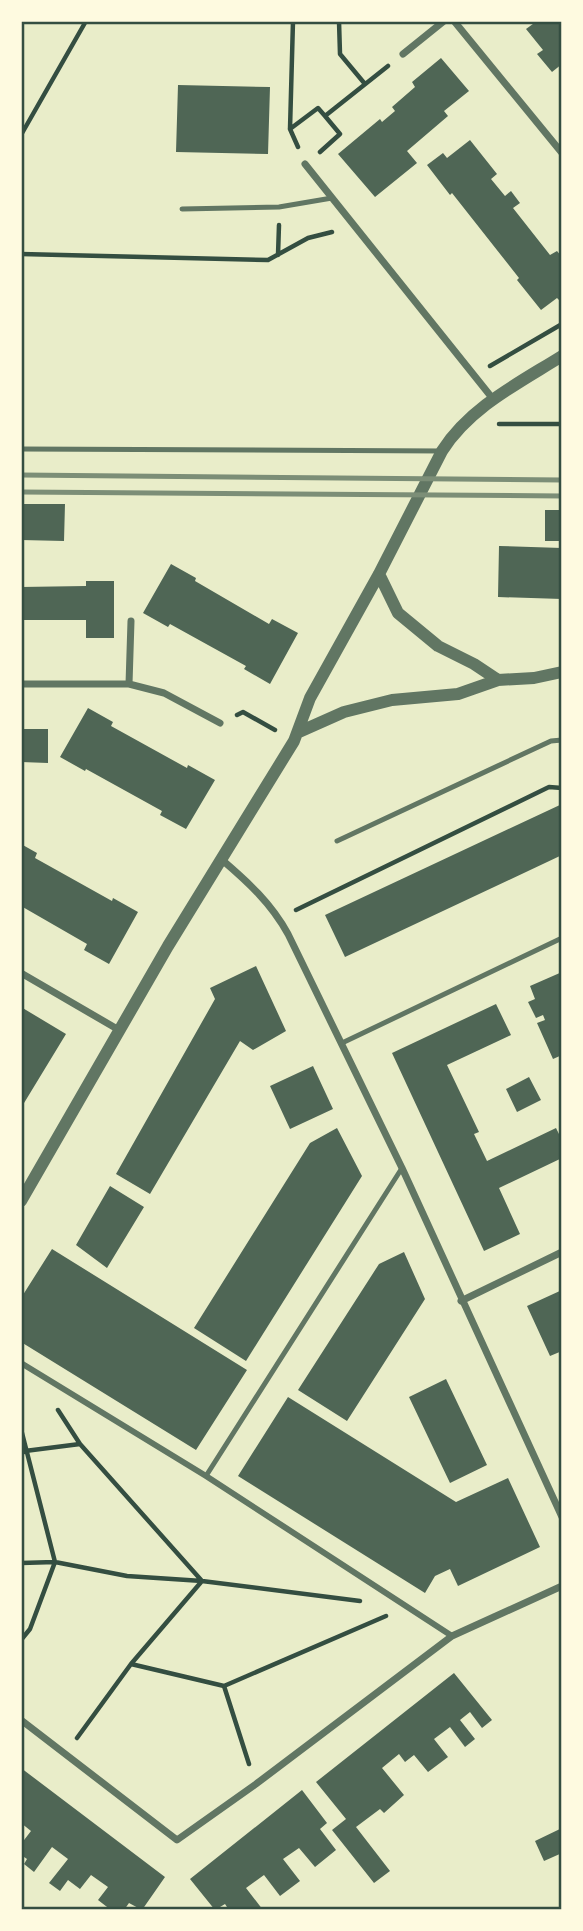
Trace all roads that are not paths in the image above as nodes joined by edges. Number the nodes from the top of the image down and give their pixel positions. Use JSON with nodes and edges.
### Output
{"nodes":[{"id":1,"x":444,"y":21,"type":"edge"},
{"id":2,"x":454,"y":21,"type":"edge"},
{"id":3,"x":403,"y":54,"type":"road end"},
{"id":4,"x":562,"y":153,"type":"edge"},
{"id":5,"x":305,"y":163,"type":"road end"},
{"id":6,"x":332,"y":198,"type":"junction"},
{"id":7,"x":182,"y":209,"type":"dead end"},
{"id":8,"x":562,"y":356,"type":"edge"},
{"id":9,"x":493,"y":399,"type":"junction"},
{"id":10,"x":21,"y":449,"type":"edge"},
{"id":11,"x":442,"y":451,"type":"junction"},
{"id":12,"x":379,"y":575,"type":"junction"},
{"id":13,"x":131,"y":621,"type":"dead end"},
{"id":14,"x":562,"y":672,"type":"edge"},
{"id":15,"x":498,"y":680,"type":"junction"},
{"id":16,"x":21,"y":684,"type":"edge"},
{"id":17,"x":129,"y":684,"type":"junction"},
{"id":18,"x":220,"y":723,"type":"road end"},
{"id":19,"x":296,"y":736,"type":"junction"},
{"id":20,"x":562,"y":740,"type":"edge"},
{"id":21,"x":337,"y":841,"type":"dead end"},
{"id":22,"x":221,"y":859,"type":"junction"},
{"id":23,"x":562,"y":938,"type":"edge"},
{"id":24,"x":21,"y":974,"type":"edge"},
{"id":25,"x":120,"y":1030,"type":"junction"},
{"id":26,"x":342,"y":1043,"type":"junction"},
{"id":27,"x":402,"y":1168,"type":"junction"},
{"id":28,"x":21,"y":1201,"type":"edge"},
{"id":29,"x":562,"y":1252,"type":"edge"},
{"id":30,"x":461,"y":1301,"type":"junction"},
{"id":31,"x":21,"y":1363,"type":"edge"},
{"id":32,"x":206,"y":1476,"type":"junction"},
{"id":33,"x":562,"y":1517,"type":"edge"},
{"id":34,"x":562,"y":1586,"type":"edge"},
{"id":35,"x":453,"y":1636,"type":"junction"},
{"id":36,"x":21,"y":1720,"type":"edge"}],
"edges":[{"from":1,"to":3,"type":"street"},
{"from":2,"to":4,"type":"street"},
{"from":5,"to":6,"type":"street"},
{"from":6,"to":7,"type":"lane"},
{"from":6,"to":9,"type":"street"},
{"from":8,"to":9,"type":"street"},
{"from":9,"to":11,"type":"street"},
{"from":10,"to":11,"type":"lane"},
{"from":11,"to":12,"type":"street"},
{"from":12,"to":15,"type":"street"},
{"from":12,"to":19,"type":"street"},
{"from":13,"to":17,"type":"street"},
{"from":14,"to":15,"type":"street"},
{"from":15,"to":19,"type":"street"},
{"from":16,"to":17,"type":"street"},
{"from":17,"to":18,"type":"street"},
{"from":19,"to":22,"type":"street"},
{"from":20,"to":21,"type":"lane"},
{"from":22,"to":25,"type":"street"},
{"from":22,"to":26,"type":"street"},
{"from":23,"to":26,"type":"lane"},
{"from":24,"to":25,"type":"street"},
{"from":25,"to":28,"type":"street"},
{"from":26,"to":27,"type":"street"},
{"from":27,"to":30,"type":"street"},
{"from":27,"to":32,"type":"lane"},
{"from":29,"to":30,"type":"street"},
{"from":30,"to":33,"type":"street"},
{"from":31,"to":32,"type":"street"},
{"from":32,"to":35,"type":"street"},
{"from":34,"to":35,"type":"street"},
{"from":35,"to":36,"type":"street"}]}
